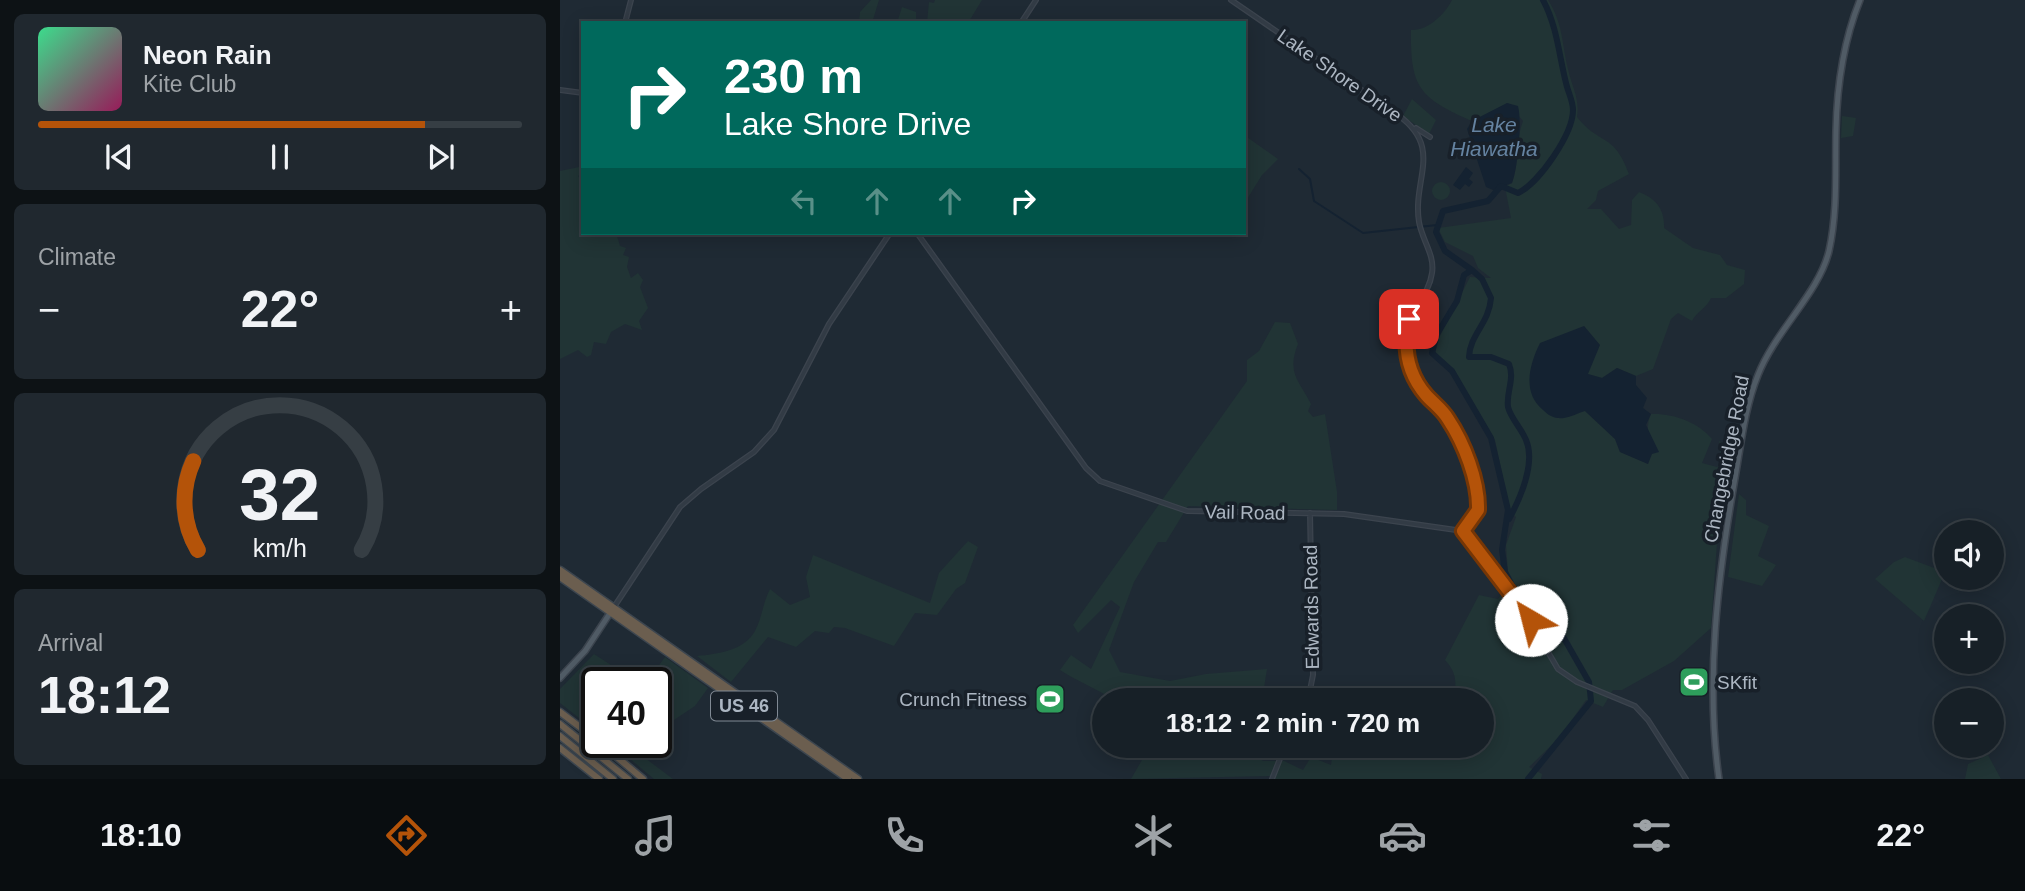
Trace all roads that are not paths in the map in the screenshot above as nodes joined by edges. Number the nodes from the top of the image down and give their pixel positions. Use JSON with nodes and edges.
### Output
{"nodes":[{"id":1,"x":631,"y":0,"type":"edge"},
{"id":2,"x":1035,"y":0,"type":"edge"},
{"id":3,"x":1231,"y":0,"type":"edge"},
{"id":4,"x":1860,"y":0,"type":"edge"},
{"id":5,"x":626,"y":21,"type":"edge"},
{"id":6,"x":1022,"y":21,"type":"edge"},
{"id":7,"x":560,"y":90,"type":"edge"},
{"id":8,"x":581,"y":93,"type":"edge"},
{"id":9,"x":1414,"y":127,"type":"junction"},
{"id":10,"x":1430,"y":138,"type":"dead end"},
{"id":11,"x":889,"y":235,"type":"edge"},
{"id":12,"x":918,"y":235,"type":"edge"},
{"id":13,"x":1310,"y":513,"type":"junction"},
{"id":14,"x":1463,"y":531,"type":"junction"},
{"id":15,"x":560,"y":570,"type":"edge"},
{"id":16,"x":560,"y":578,"type":"edge"},
{"id":17,"x":612,"y":610,"type":"junction"},
{"id":18,"x":560,"y":678,"type":"edge"},
{"id":19,"x":1310,"y":688,"type":"edge"},
{"id":20,"x":560,"y":712,"type":"edge"},
{"id":21,"x":560,"y":724,"type":"edge"},
{"id":22,"x":581,"y":728,"type":"edge"},
{"id":23,"x":560,"y":736,"type":"edge"},
{"id":24,"x":560,"y":748,"type":"edge"},
{"id":25,"x":618,"y":758,"type":"edge"},
{"id":26,"x":1280,"y":758,"type":"edge"},
{"id":27,"x":599,"y":779,"type":"edge"},
{"id":28,"x":613,"y":779,"type":"edge"},
{"id":29,"x":628,"y":779,"type":"edge"},
{"id":30,"x":643,"y":779,"type":"edge"},
{"id":31,"x":848,"y":779,"type":"edge"},
{"id":32,"x":858,"y":779,"type":"edge"},
{"id":33,"x":1272,"y":779,"type":"edge"},
{"id":34,"x":1686,"y":779,"type":"edge"},
{"id":35,"x":1719,"y":779,"type":"edge"}],
"edges":[{"from":1,"to":5,"type":"street"},
{"from":2,"to":6,"type":"street"},
{"from":3,"to":9,"type":"street","name":"Lake Shore Drive"},
{"from":4,"to":35,"type":"main road","name":"Changebridge Road"},
{"from":7,"to":8,"type":"street"},
{"from":9,"to":10,"type":"street","name":"Lake Shore Drive"},
{"from":9,"to":14,"type":"street","name":"Lake Shore Drive"},
{"from":11,"to":17,"type":"street"},
{"from":12,"to":13,"type":"street","name":"Vail Road"},
{"from":13,"to":14,"type":"street","name":"Vail Road"},
{"from":13,"to":19,"type":"street","name":"Edwards Road"},
{"from":14,"to":34,"type":"street"},
{"from":15,"to":17,"type":"highway","number":"US 46"},
{"from":16,"to":17,"type":"highway","number":"US 46"},
{"from":17,"to":18,"type":"main road"},
{"from":17,"to":31,"type":"highway","number":"US 46"},
{"from":17,"to":32,"type":"highway","number":"US 46"},
{"from":20,"to":22,"type":"highway"},
{"from":21,"to":29,"type":"highway"},
{"from":23,"to":28,"type":"highway"},
{"from":24,"to":27,"type":"highway"},
{"from":25,"to":30,"type":"highway"},
{"from":26,"to":33,"type":"street"}]}
